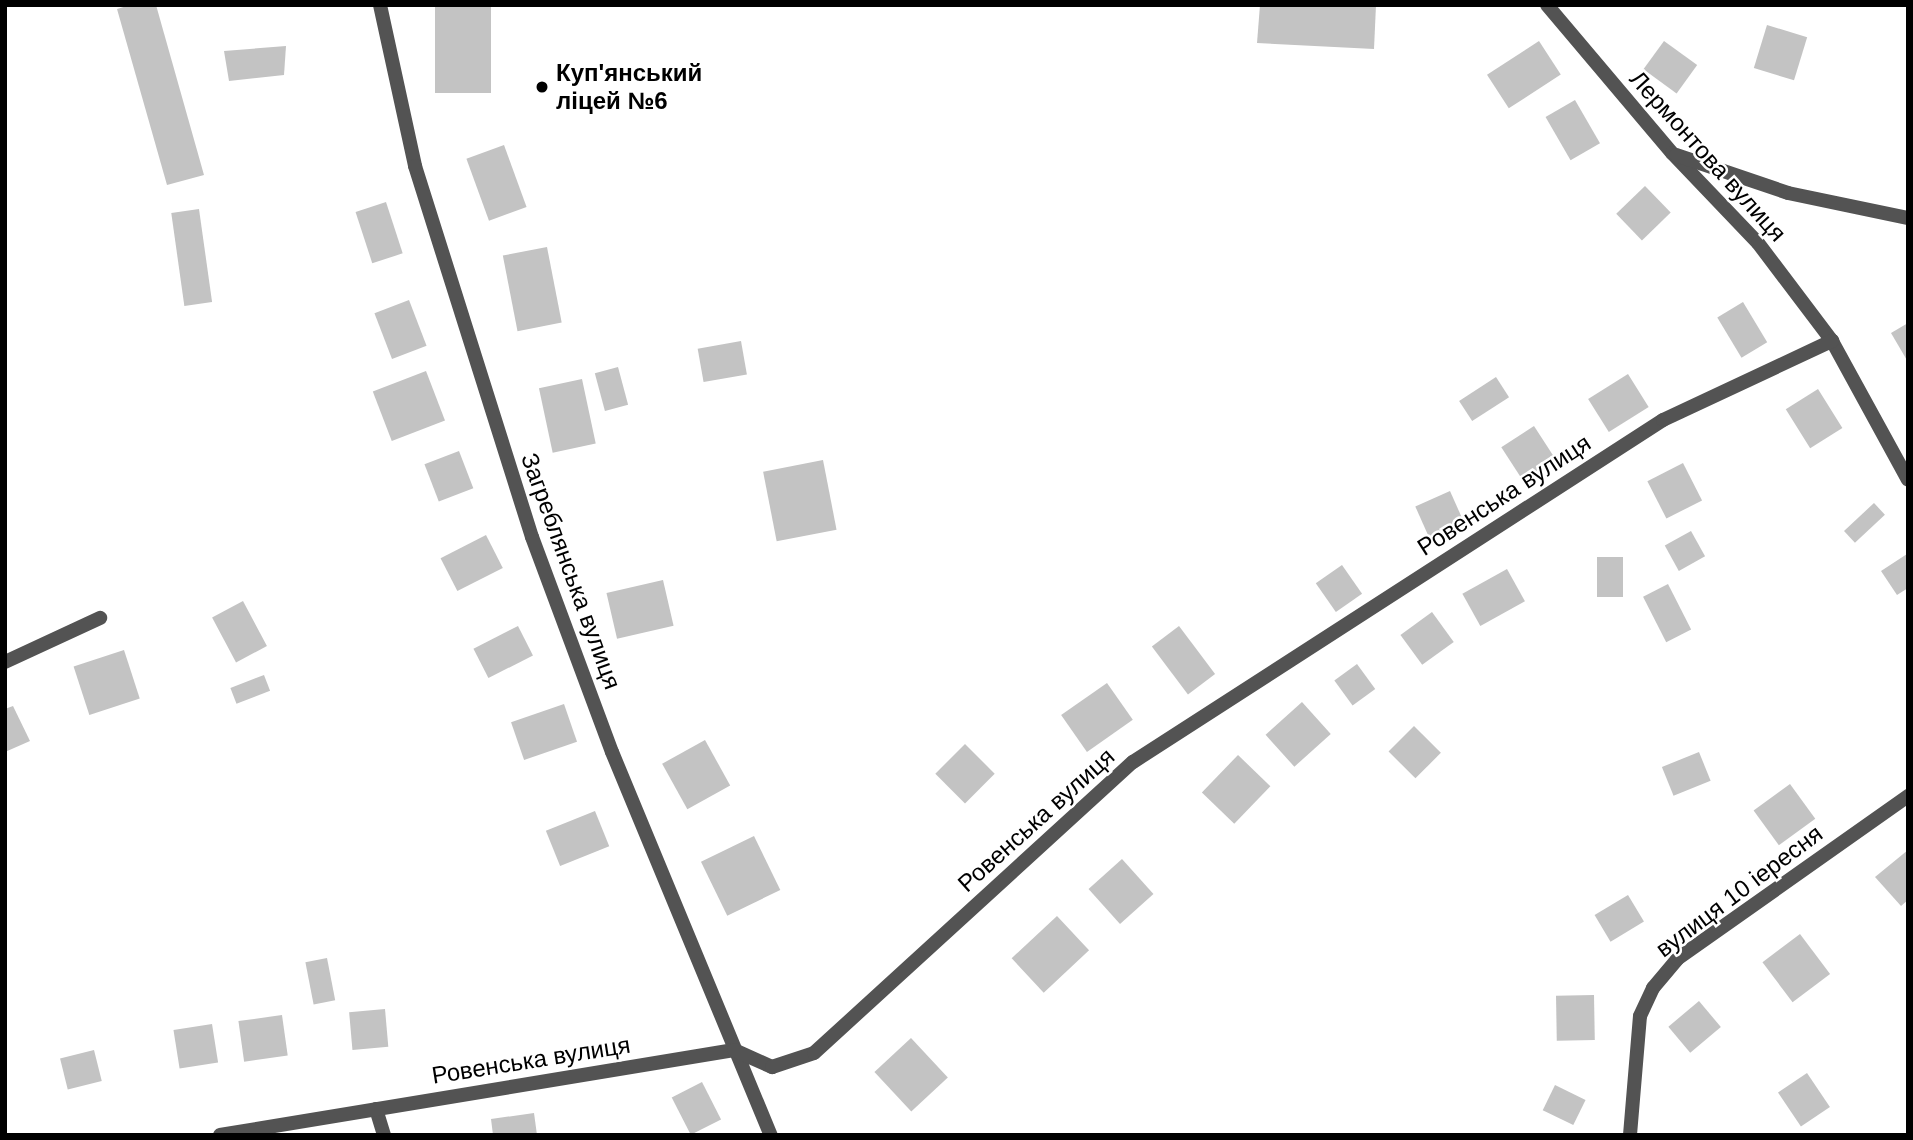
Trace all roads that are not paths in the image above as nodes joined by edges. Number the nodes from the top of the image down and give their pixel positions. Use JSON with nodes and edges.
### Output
{"nodes":[{"id":1,"x":380,"y":5,"type":"edge"},
{"id":2,"x":1547,"y":5,"type":"edge"},
{"id":3,"x":1672,"y":153,"type":"junction"},
{"id":4,"x":1908,"y":218,"type":"edge"},
{"id":5,"x":1832,"y":341,"type":"junction"},
{"id":6,"x":1908,"y":480,"type":"edge"},
{"id":7,"x":100,"y":618,"type":"dead end"},
{"id":8,"x":5,"y":662,"type":"edge"},
{"id":9,"x":1908,"y":796,"type":"edge"},
{"id":10,"x":734,"y":1049,"type":"junction"},
{"id":11,"x":376,"y":1109,"type":"junction"},
{"id":12,"x":220,"y":1135,"type":"edge"},
{"id":13,"x":384,"y":1135,"type":"edge"},
{"id":14,"x":771,"y":1135,"type":"edge"},
{"id":15,"x":1630,"y":1135,"type":"edge"}],
"edges":[{"from":1,"to":10,"type":"street","name":"Загреблянська вулиця"},
{"from":2,"to":3,"type":"street","name":"Лермонтова вулиця"},
{"from":3,"to":4,"type":"street"},
{"from":3,"to":5,"type":"street","name":"Лермонтова вулиця"},
{"from":5,"to":6,"type":"street","name":"Лермонтова вулиця"},
{"from":5,"to":10,"type":"street","name":"Ровенська вулиця"},
{"from":7,"to":8,"type":"street"},
{"from":9,"to":15,"type":"street","name":"вулиця 10 іересня"},
{"from":10,"to":11,"type":"street","name":"Ровенська вулиця"},
{"from":10,"to":14,"type":"street","name":"Загреблянська вулиця"},
{"from":11,"to":12,"type":"street","name":"Ровенська вулиця"},
{"from":11,"to":13,"type":"street"}]}
